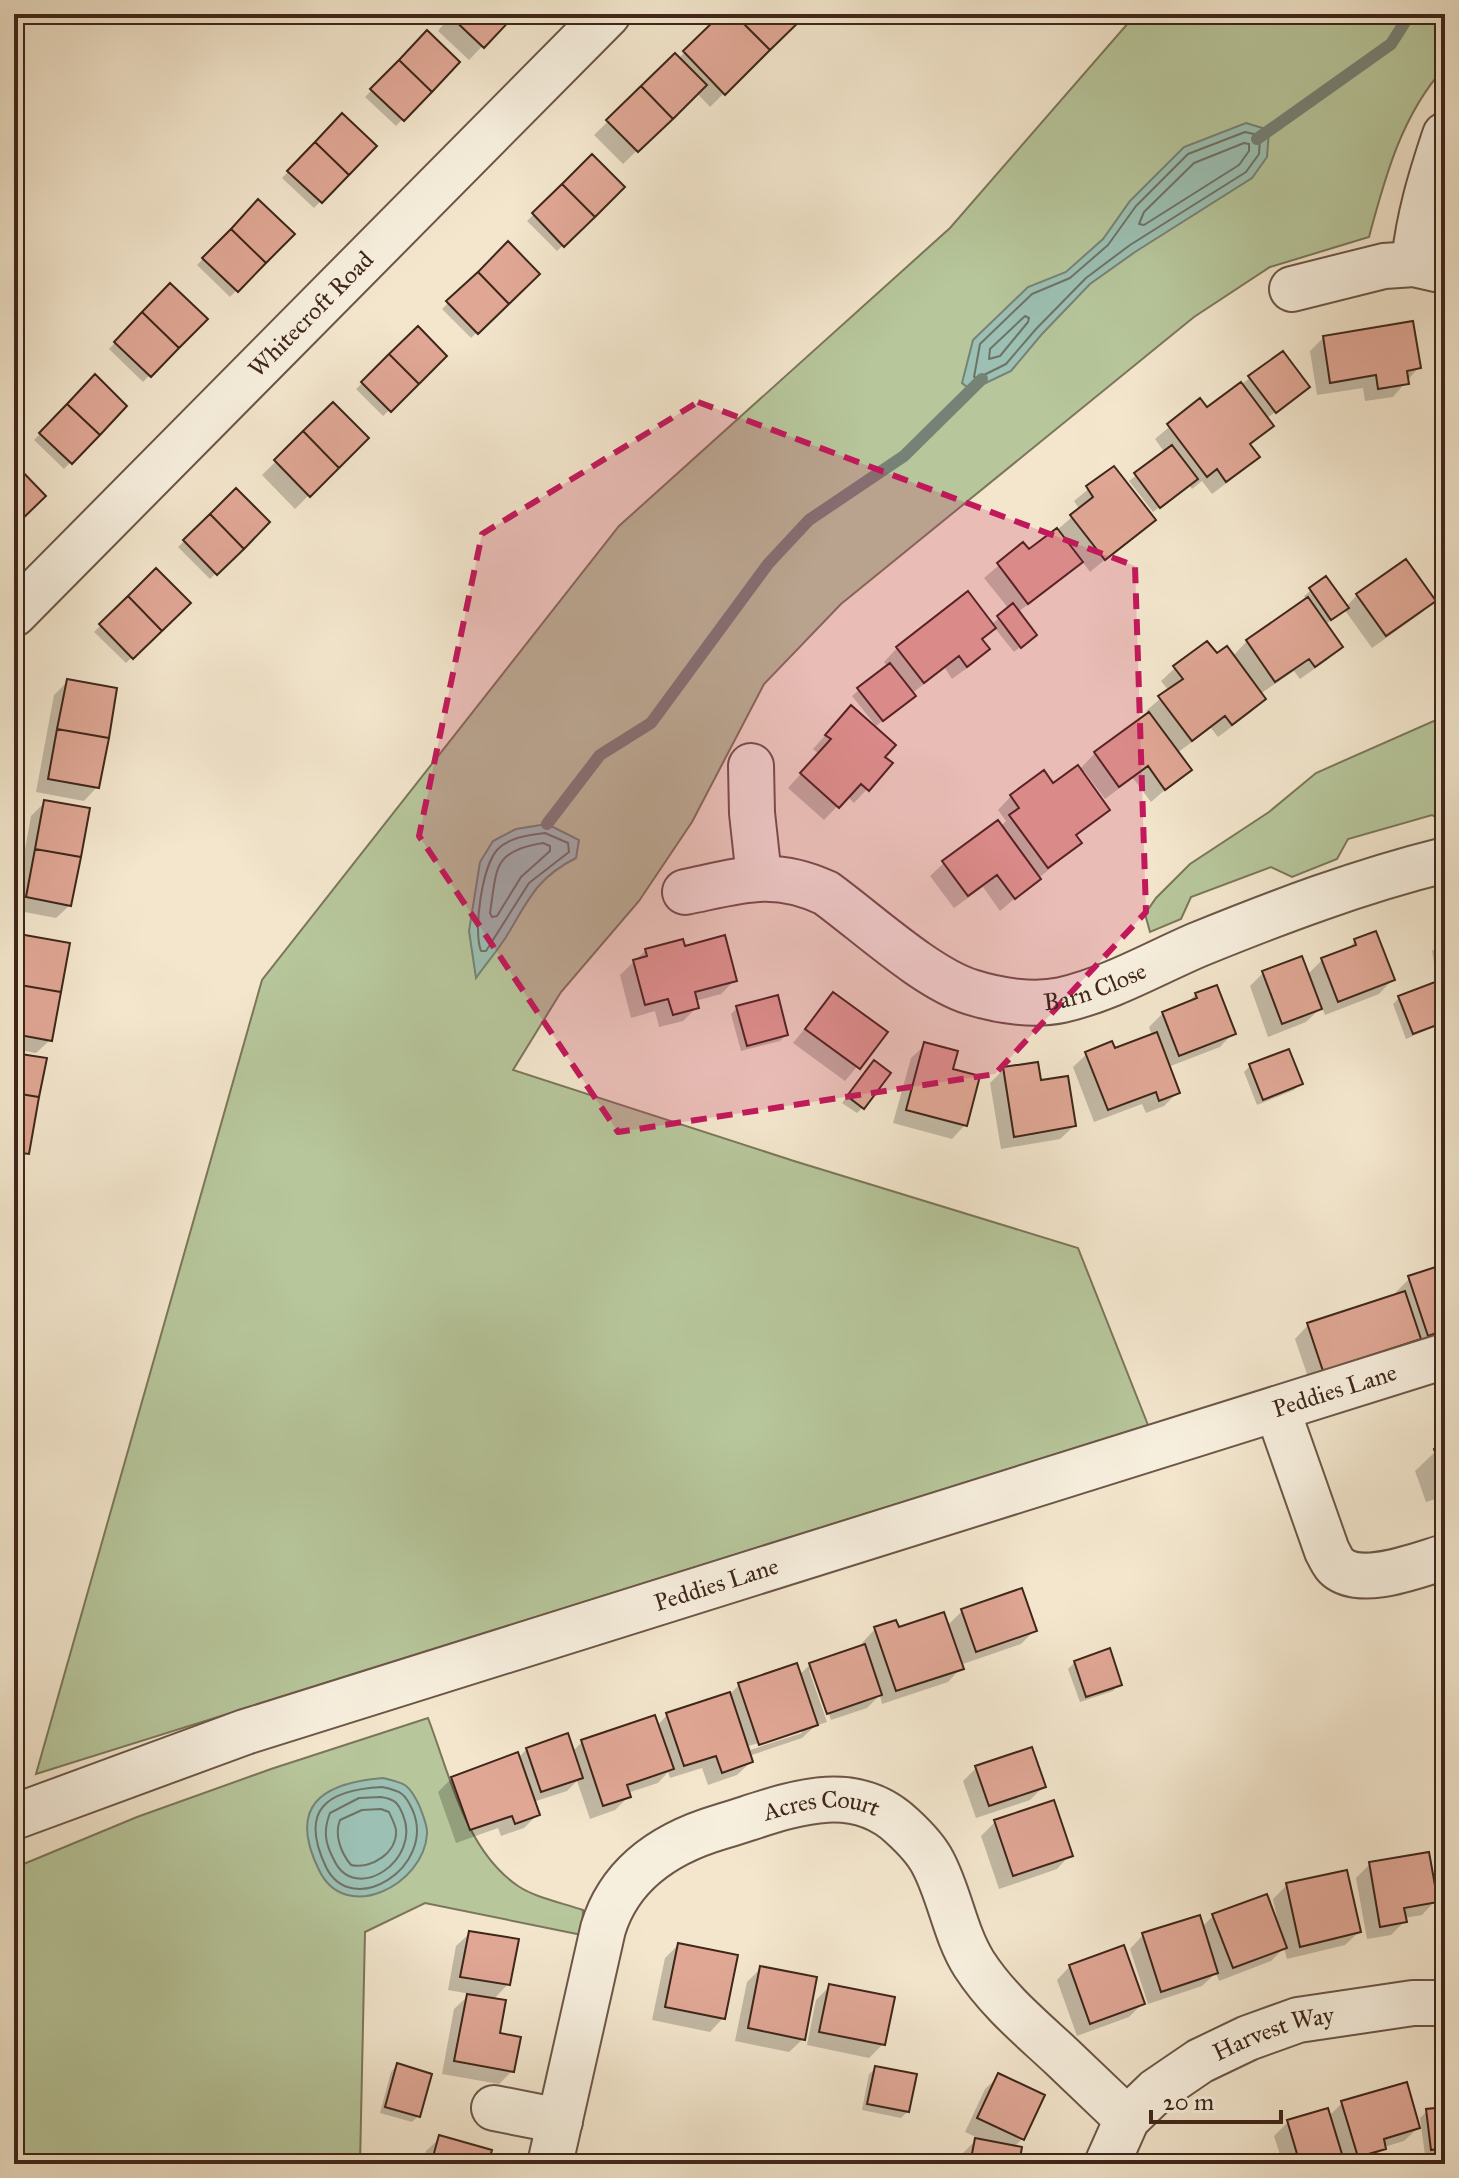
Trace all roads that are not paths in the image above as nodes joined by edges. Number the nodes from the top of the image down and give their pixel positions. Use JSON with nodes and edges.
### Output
{"nodes":[{"id":1,"x":608,"y":14,"type":"edge"},
{"id":2,"x":1445,"y":135,"type":"edge"},
{"id":3,"x":1430,"y":268,"type":"edge"},
{"id":4,"x":1292,"y":289,"type":"dead end"},
{"id":5,"x":14,"y":614,"type":"edge"},
{"id":6,"x":751,"y":766,"type":"dead end"},
{"id":7,"x":1445,"y":860,"type":"edge"},
{"id":8,"x":759,"y":877,"type":"junction"},
{"id":9,"x":685,"y":892,"type":"dead end"},
{"id":10,"x":1433,"y":1359,"type":"edge"},
{"id":11,"x":1277,"y":1409,"type":"junction"},
{"id":12,"x":1445,"y":1557,"type":"edge"},
{"id":13,"x":14,"y":1817,"type":"edge"},
{"id":14,"x":1445,"y":2003,"type":"edge"},
{"id":15,"x":494,"y":2108,"type":"dead end"},
{"id":16,"x":1127,"y":2119,"type":"junction"},
{"id":17,"x":560,"y":2121,"type":"junction"},
{"id":18,"x":550,"y":2164,"type":"edge"},
{"id":19,"x":1107,"y":2164,"type":"edge"}],
"edges":[{"from":1,"to":5,"type":"street","name":"Whitecroft Road"},
{"from":2,"to":3,"type":"street"},
{"from":3,"to":4,"type":"street"},
{"from":6,"to":8,"type":"street"},
{"from":7,"to":8,"type":"street","name":"Barn Close"},
{"from":8,"to":9,"type":"street","name":"Barn Close"},
{"from":10,"to":11,"type":"street","name":"Peddies Lane"},
{"from":11,"to":12,"type":"street"},
{"from":11,"to":13,"type":"street","name":"Peddies Lane"},
{"from":14,"to":16,"type":"street","name":"Harvest Way"},
{"from":15,"to":17,"type":"street"},
{"from":16,"to":17,"type":"street","name":"Acres Court"},
{"from":16,"to":19,"type":"street","name":"Harvest Way"},
{"from":17,"to":18,"type":"street","name":"Acres Court"}]}
